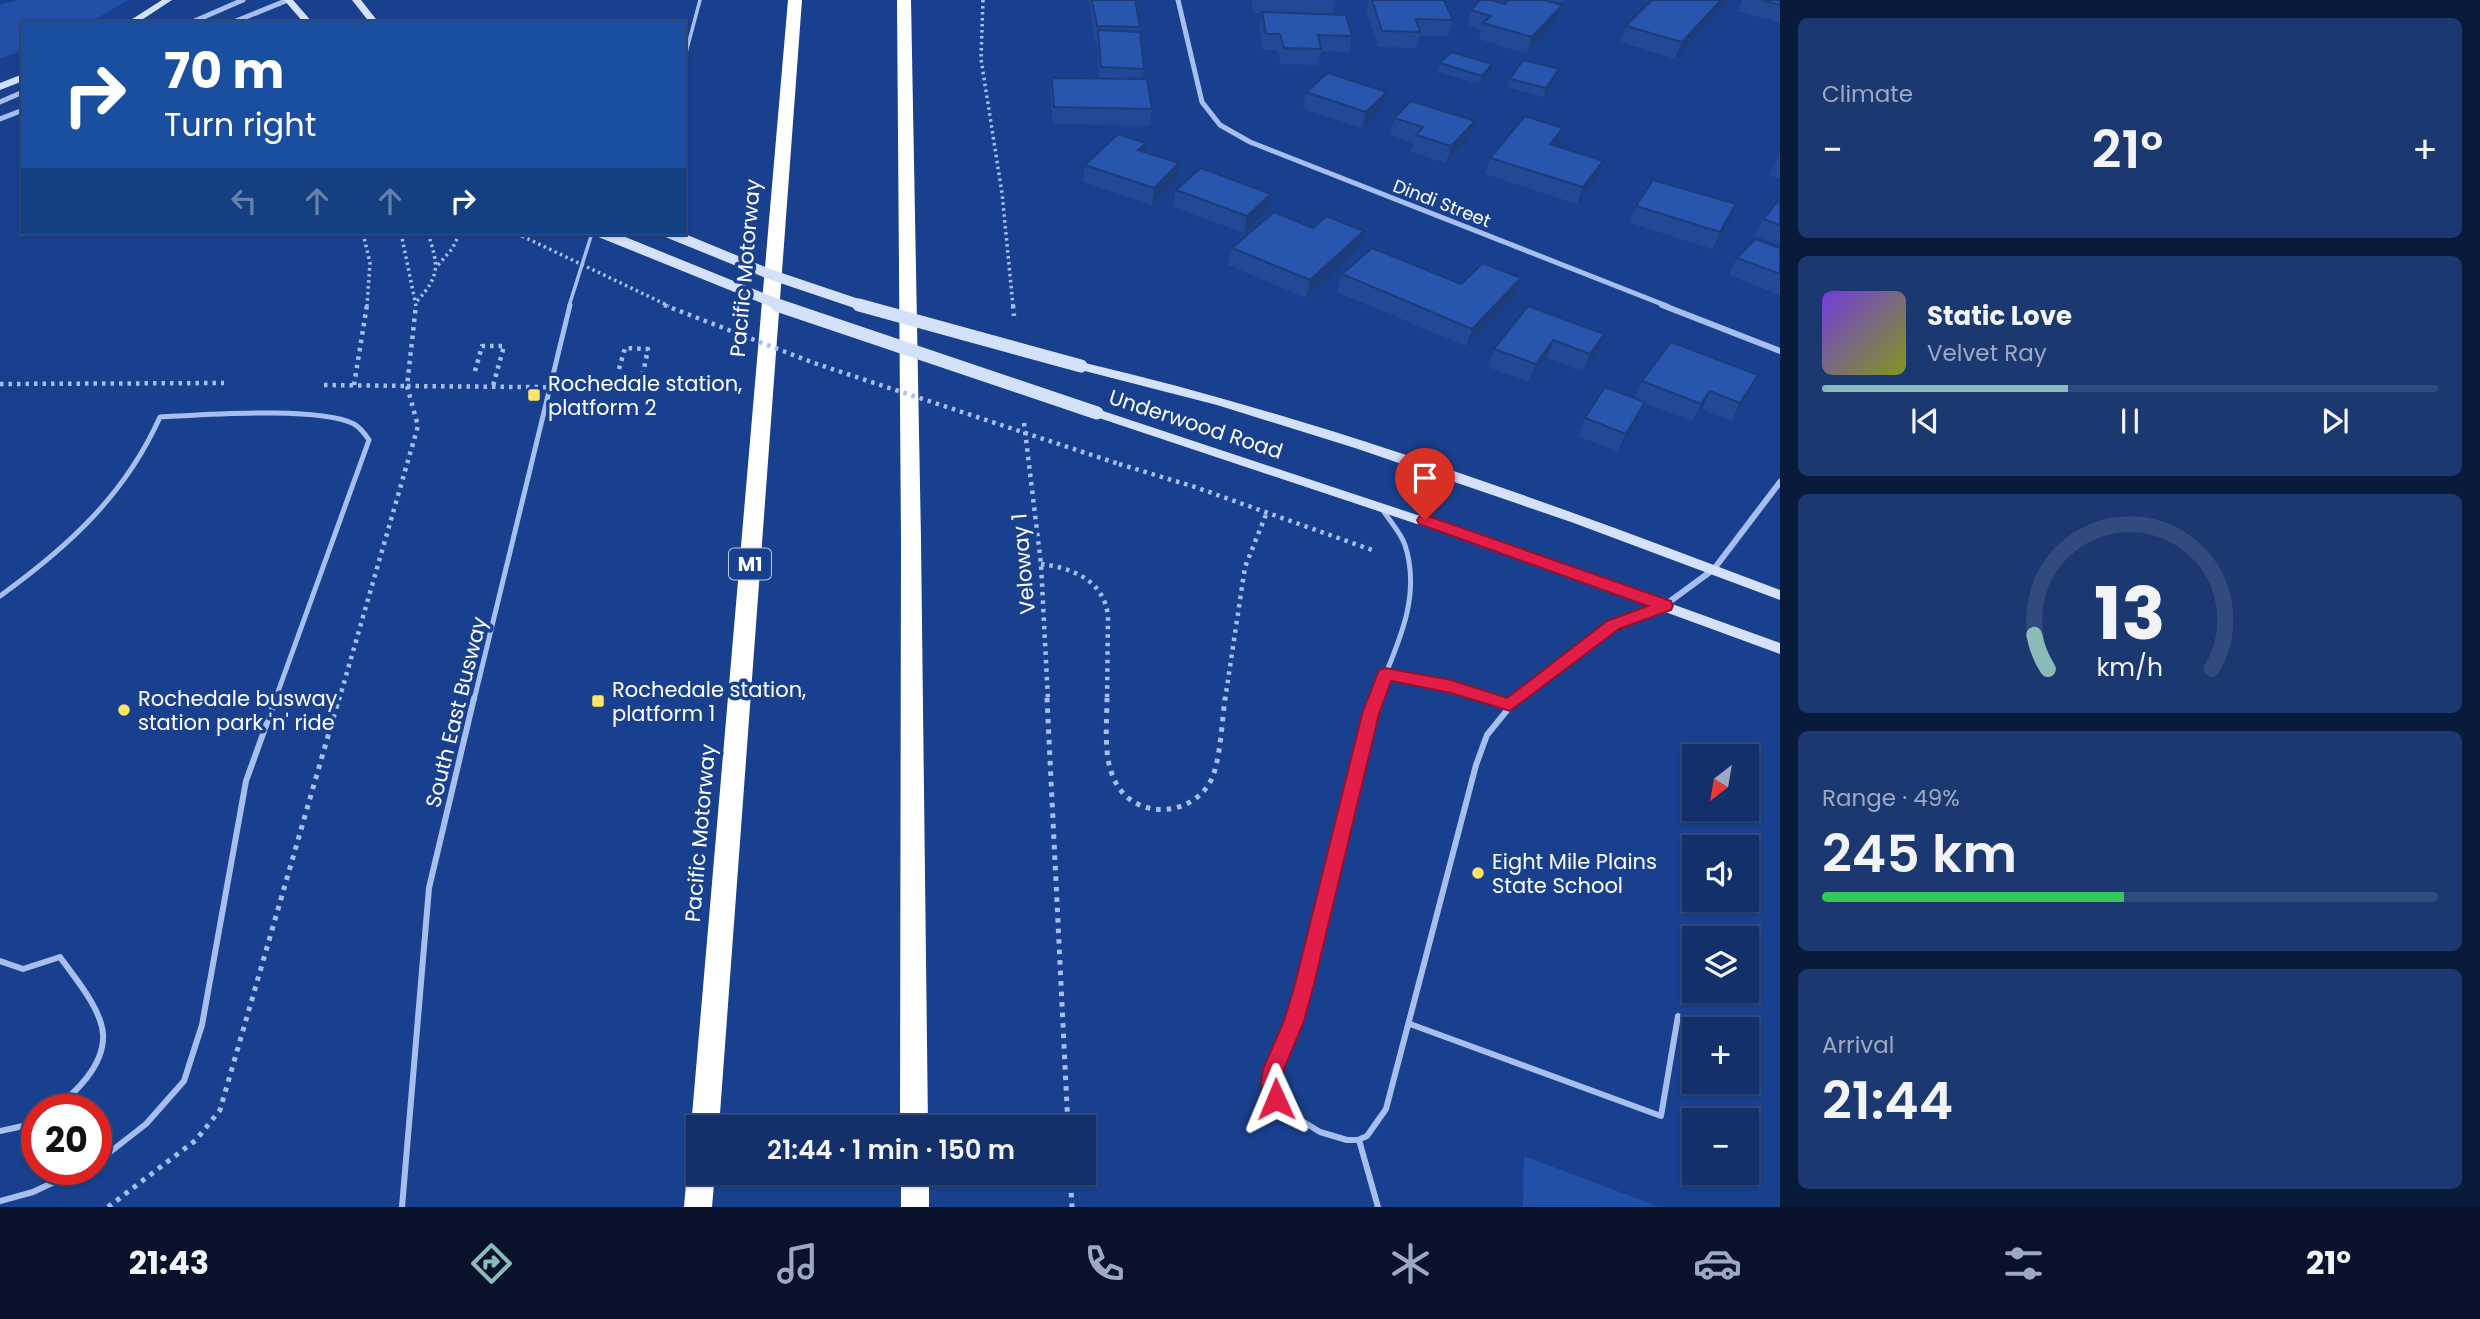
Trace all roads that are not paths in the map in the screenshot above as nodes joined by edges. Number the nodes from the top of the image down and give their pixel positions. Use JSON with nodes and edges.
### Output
{"nodes":[{"id":1,"x":167,"y":0,"type":"edge"},
{"id":2,"x":243,"y":0,"type":"edge"},
{"id":3,"x":288,"y":0,"type":"edge"},
{"id":4,"x":356,"y":0,"type":"edge"},
{"id":5,"x":700,"y":0,"type":"edge"},
{"id":6,"x":795,"y":0,"type":"edge"},
{"id":7,"x":904,"y":0,"type":"edge"},
{"id":8,"x":1178,"y":0,"type":"edge"},
{"id":9,"x":133,"y":21,"type":"edge"},
{"id":10,"x":195,"y":21,"type":"edge"},
{"id":11,"x":237,"y":21,"type":"edge"},
{"id":12,"x":307,"y":21,"type":"edge"},
{"id":13,"x":373,"y":21,"type":"edge"},
{"id":14,"x":686,"y":52,"type":"edge"},
{"id":15,"x":21,"y":77,"type":"edge"},
{"id":16,"x":0,"y":87,"type":"edge"},
{"id":17,"x":21,"y":93,"type":"edge"},
{"id":18,"x":0,"y":102,"type":"edge"},
{"id":19,"x":21,"y":111,"type":"edge"},
{"id":20,"x":0,"y":119,"type":"edge"},
{"id":21,"x":591,"y":235,"type":"edge"},
{"id":22,"x":607,"y":235,"type":"edge"},
{"id":23,"x":673,"y":235,"type":"edge"},
{"id":24,"x":1780,"y":351,"type":"edge"},
{"id":25,"x":1780,"y":482,"type":"edge"},
{"id":26,"x":1379,"y":505,"type":"junction"},
{"id":27,"x":1714,"y":569,"type":"junction"},
{"id":28,"x":1780,"y":595,"type":"edge"},
{"id":29,"x":0,"y":596,"type":"edge"},
{"id":30,"x":1665,"y":606,"type":"junction"},
{"id":31,"x":1780,"y":649,"type":"edge"},
{"id":32,"x":1385,"y":674,"type":"junction"},
{"id":33,"x":1510,"y":705,"type":"junction"},
{"id":34,"x":0,"y":961,"type":"edge"},
{"id":35,"x":1678,"y":1016,"type":"dead end"},
{"id":36,"x":1410,"y":1024,"type":"junction"},
{"id":37,"x":69,"y":1094,"type":"edge"},
{"id":38,"x":706,"y":1115,"type":"edge"},
{"id":39,"x":914,"y":1115,"type":"edge"},
{"id":40,"x":21,"y":1126,"type":"edge"},
{"id":41,"x":0,"y":1131,"type":"edge"},
{"id":42,"x":1359,"y":1140,"type":"junction"},
{"id":43,"x":112,"y":1151,"type":"edge"},
{"id":44,"x":48,"y":1185,"type":"edge"},
{"id":45,"x":700,"y":1185,"type":"edge"},
{"id":46,"x":915,"y":1185,"type":"edge"},
{"id":47,"x":0,"y":1201,"type":"edge"},
{"id":48,"x":402,"y":1207,"type":"edge"},
{"id":49,"x":698,"y":1207,"type":"edge"},
{"id":50,"x":915,"y":1207,"type":"edge"},
{"id":51,"x":1378,"y":1207,"type":"edge"}],
"edges":[{"from":1,"to":9,"type":"main road"},
{"from":2,"to":10,"type":"street"},
{"from":3,"to":11,"type":"street"},
{"from":3,"to":12,"type":"main road"},
{"from":4,"to":13,"type":"main road"},
{"from":5,"to":14,"type":"lane"},
{"from":6,"to":38,"type":"highway","name":"Pacific Motorway","number":"M1"},
{"from":7,"to":39,"type":"highway"},
{"from":8,"to":24,"type":"street","name":"Dindi Street"},
{"from":15,"to":16,"type":"main road"},
{"from":17,"to":18,"type":"street"},
{"from":19,"to":20,"type":"street"},
{"from":21,"to":48,"type":"lane","name":"South East Busway"},
{"from":22,"to":26,"type":"main road","name":"Underwood Road","bridge":true},
{"from":23,"to":27,"type":"main road","name":"Underwood Road","bridge":true},
{"from":25,"to":27,"type":"street"},
{"from":26,"to":30,"type":"main road","name":"Underwood Road"},
{"from":26,"to":32,"type":"lane"},
{"from":27,"to":28,"type":"main road","name":"Underwood Road"},
{"from":27,"to":30,"type":"street"},
{"from":29,"to":43,"type":"lane"},
{"from":30,"to":31,"type":"main road","name":"Underwood Road"},
{"from":30,"to":33,"type":"lane"},
{"from":32,"to":33,"type":"lane"},
{"from":32,"to":42,"type":"lane"},
{"from":33,"to":36,"type":"lane"},
{"from":34,"to":37,"type":"lane"},
{"from":35,"to":36,"type":"lane"},
{"from":36,"to":42,"type":"lane"},
{"from":40,"to":41,"type":"lane"},
{"from":42,"to":51,"type":"lane"},
{"from":44,"to":47,"type":"lane"},
{"from":45,"to":49,"type":"highway"},
{"from":46,"to":50,"type":"highway"}]}
